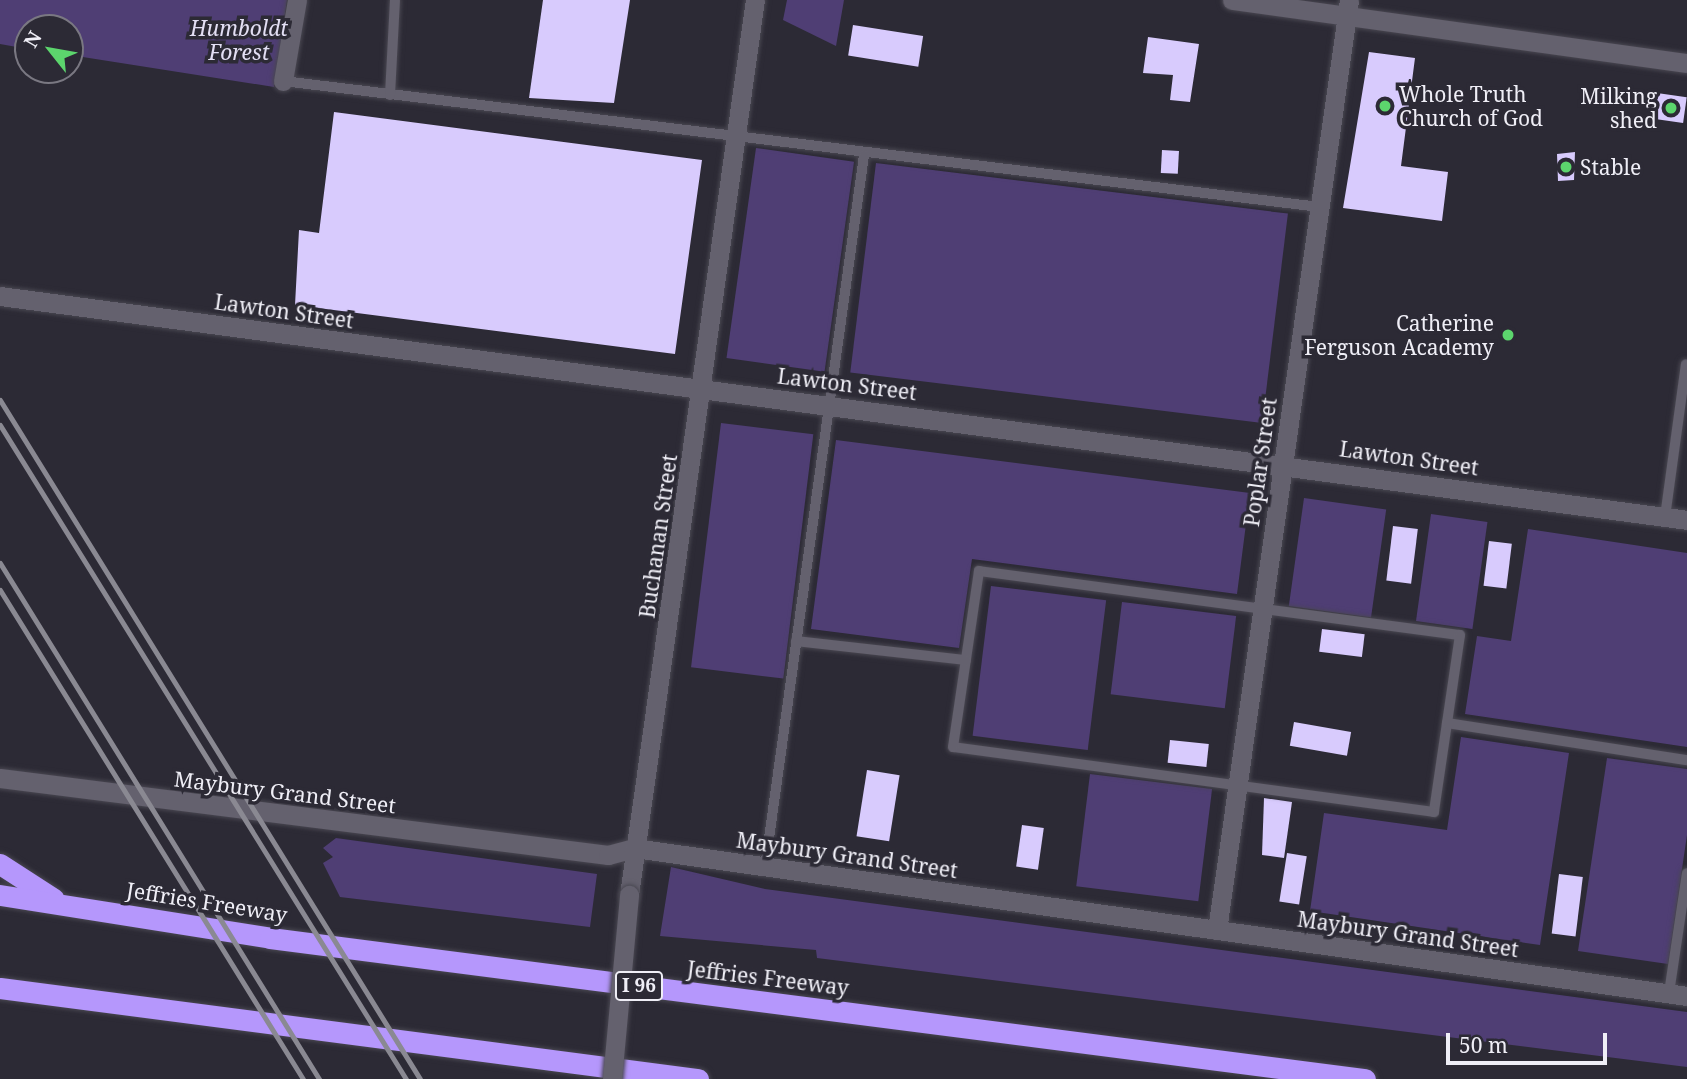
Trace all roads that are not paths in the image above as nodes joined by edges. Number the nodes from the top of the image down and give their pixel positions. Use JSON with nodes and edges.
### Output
{"nodes":[{"id":1,"x":297,"y":0,"type":"edge"},
{"id":2,"x":395,"y":0,"type":"edge"},
{"id":3,"x":755,"y":0,"type":"edge"},
{"id":4,"x":1232,"y":0,"type":"edge"},
{"id":5,"x":1348,"y":8,"type":"edge"},
{"id":6,"x":1687,"y":63,"type":"edge"},
{"id":7,"x":283,"y":81,"type":"joint"},
{"id":8,"x":390,"y":95,"type":"junction"},
{"id":9,"x":735,"y":140,"type":"junction"},
{"id":10,"x":864,"y":155,"type":"junction"},
{"id":11,"x":1320,"y":207,"type":"junction"},
{"id":12,"x":0,"y":296,"type":"edge"},
{"id":13,"x":1686,"y":364,"type":"edge"},
{"id":14,"x":703,"y":389,"type":"junction"},
{"id":15,"x":829,"y":404,"type":"junction"},
{"id":16,"x":1283,"y":463,"type":"junction"},
{"id":17,"x":1665,"y":517,"type":"junction"},
{"id":18,"x":1687,"y":520,"type":"edge"},
{"id":19,"x":1262,"y":610,"type":"junction"},
{"id":20,"x":796,"y":641,"type":"junction"},
{"id":21,"x":966,"y":660,"type":"junction"},
{"id":22,"x":1447,"y":723,"type":"junction"},
{"id":23,"x":1687,"y":760,"type":"edge"},
{"id":24,"x":0,"y":778,"type":"edge"},
{"id":25,"x":1237,"y":783,"type":"junction"},
{"id":26,"x":634,"y":848,"type":"junction"},
{"id":27,"x":0,"y":864,"type":"edge"},
{"id":28,"x":765,"y":867,"type":"junction"},
{"id":29,"x":1687,"y":873,"type":"edge"},
{"id":30,"x":0,"y":895,"type":"edge"},
{"id":31,"x":59,"y":902,"type":"junction"},
{"id":32,"x":1217,"y":930,"type":"junction"},
{"id":33,"x":0,"y":988,"type":"edge"},
{"id":34,"x":1678,"y":995,"type":"edge"},
{"id":35,"x":612,"y":1079,"type":"edge"},
{"id":36,"x":698,"y":1079,"type":"edge"},
{"id":37,"x":1365,"y":1079,"type":"edge"}],
"edges":[{"from":1,"to":7,"type":"street"},
{"from":2,"to":8,"type":"lane"},
{"from":3,"to":9,"type":"street","name":"Buchanan Street"},
{"from":4,"to":5,"type":"street"},
{"from":5,"to":6,"type":"street"},
{"from":5,"to":11,"type":"street","name":"Poplar Street"},
{"from":7,"to":8,"type":"lane"},
{"from":8,"to":9,"type":"lane"},
{"from":9,"to":10,"type":"lane"},
{"from":9,"to":14,"type":"street","name":"Buchanan Street"},
{"from":10,"to":11,"type":"lane"},
{"from":10,"to":15,"type":"lane"},
{"from":11,"to":16,"type":"street","name":"Poplar Street"},
{"from":12,"to":14,"type":"street","name":"Lawton Street"},
{"from":13,"to":17,"type":"lane"},
{"from":14,"to":15,"type":"street","name":"Lawton Street"},
{"from":14,"to":26,"type":"street","name":"Buchanan Street"},
{"from":15,"to":16,"type":"street","name":"Lawton Street"},
{"from":15,"to":20,"type":"lane"},
{"from":16,"to":17,"type":"street","name":"Lawton Street"},
{"from":16,"to":19,"type":"street","name":"Poplar Street"},
{"from":17,"to":18,"type":"street","name":"Lawton Street"},
{"from":19,"to":21,"type":"lane"},
{"from":19,"to":22,"type":"lane"},
{"from":19,"to":25,"type":"street","name":"Poplar Street"},
{"from":20,"to":21,"type":"lane"},
{"from":20,"to":28,"type":"lane"},
{"from":21,"to":25,"type":"lane"},
{"from":22,"to":23,"type":"lane"},
{"from":22,"to":25,"type":"lane"},
{"from":24,"to":26,"type":"street","name":"Maybury Grand Street"},
{"from":25,"to":32,"type":"street","name":"Poplar Street"},
{"from":26,"to":28,"type":"street","name":"Maybury Grand Street"},
{"from":26,"to":35,"type":"street","name":"Buchanan Street","bridge":true},
{"from":27,"to":31,"type":"highway"},
{"from":28,"to":32,"type":"street","name":"Maybury Grand Street"},
{"from":29,"to":34,"type":"lane"},
{"from":30,"to":31,"type":"highway","name":"Jeffries Freeway","number":"I 96"},
{"from":31,"to":37,"type":"highway","name":"Jeffries Freeway","number":"I 96"},
{"from":32,"to":34,"type":"street","name":"Maybury Grand Street"},
{"from":33,"to":36,"type":"highway"}]}
